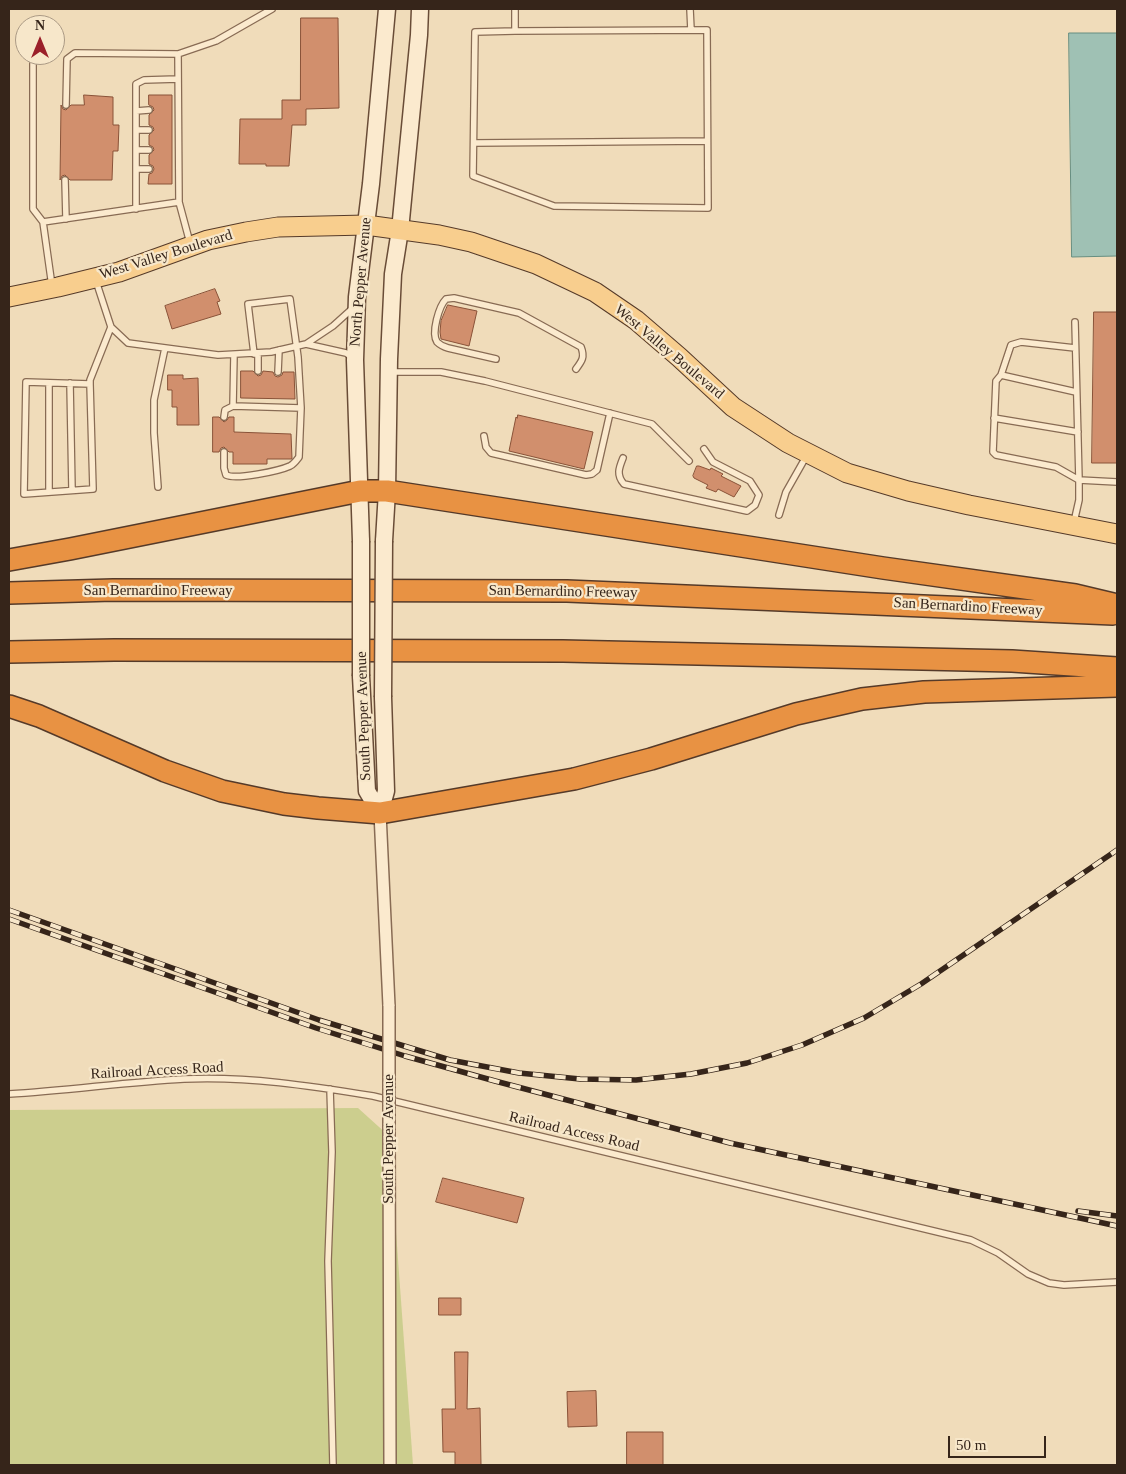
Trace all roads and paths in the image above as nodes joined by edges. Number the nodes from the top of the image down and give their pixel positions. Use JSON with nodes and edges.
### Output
{"nodes":[{"id":1,"x":272,"y":9,"type":"edge"},
{"id":2,"x":387,"y":9,"type":"edge"},
{"id":3,"x":420,"y":9,"type":"edge"},
{"id":4,"x":515,"y":9,"type":"edge"},
{"id":5,"x":690,"y":9,"type":"edge"},
{"id":6,"x":691,"y":30,"type":"junction"},
{"id":7,"x":515,"y":31,"type":"junction"},
{"id":8,"x":178,"y":54,"type":"junction"},
{"id":9,"x":34,"y":65,"type":"edge"},
{"id":10,"x":178,"y":78,"type":"junction"},
{"id":11,"x":66,"y":105,"type":"dead end"},
{"id":12,"x":149,"y":110,"type":"dead end"},
{"id":13,"x":136,"y":111,"type":"junction"},
{"id":14,"x":136,"y":130,"type":"junction"},
{"id":15,"x":149,"y":130,"type":"dead end"},
{"id":16,"x":707,"y":141,"type":"junction"},
{"id":17,"x":474,"y":143,"type":"junction"},
{"id":18,"x":136,"y":150,"type":"junction"},
{"id":19,"x":149,"y":150,"type":"dead end"},
{"id":20,"x":172,"y":150,"type":"dead end"},
{"id":21,"x":179,"y":150,"type":"junction"},
{"id":22,"x":136,"y":169,"type":"junction"},
{"id":23,"x":149,"y":169,"type":"dead end"},
{"id":24,"x":172,"y":169,"type":"dead end"},
{"id":25,"x":179,"y":169,"type":"junction"},
{"id":26,"x":65,"y":180,"type":"dead end"},
{"id":27,"x":179,"y":202,"type":"junction"},
{"id":28,"x":136,"y":209,"type":"junction"},
{"id":29,"x":66,"y":219,"type":"junction"},
{"id":30,"x":43,"y":222,"type":"junction"},
{"id":31,"x":366,"y":225,"type":"junction"},
{"id":32,"x":400,"y":230,"type":"junction"},
{"id":33,"x":191,"y":246,"type":"junction"},
{"id":34,"x":95,"y":277,"type":"junction"},
{"id":35,"x":52,"y":288,"type":"junction"},
{"id":36,"x":9,"y":297,"type":"edge"},
{"id":37,"x":357,"y":305,"type":"junction"},
{"id":38,"x":1075,"y":322,"type":"dead end"},
{"id":39,"x":111,"y":327,"type":"junction"},
{"id":40,"x":306,"y":344,"type":"junction"},
{"id":41,"x":296,"y":346,"type":"junction"},
{"id":42,"x":165,"y":348,"type":"junction"},
{"id":43,"x":1075,"y":348,"type":"junction"},
{"id":44,"x":279,"y":350,"type":"junction"},
{"id":45,"x":256,"y":353,"type":"junction"},
{"id":46,"x":234,"y":355,"type":"junction"},
{"id":47,"x":496,"y":359,"type":"dead end"},
{"id":48,"x":355,"y":360,"type":"junction"},
{"id":49,"x":576,"y":369,"type":"dead end"},
{"id":50,"x":258,"y":371,"type":"dead end"},
{"id":51,"x":278,"y":372,"type":"dead end"},
{"id":52,"x":389,"y":372,"type":"junction"},
{"id":53,"x":1001,"y":375,"type":"junction"},
{"id":54,"x":49,"y":383,"type":"junction"},
{"id":55,"x":70,"y":383,"type":"junction"},
{"id":56,"x":90,"y":384,"type":"junction"},
{"id":57,"x":1076,"y":392,"type":"junction"},
{"id":58,"x":257,"y":398,"type":"dead end"},
{"id":59,"x":278,"y":399,"type":"dead end"},
{"id":60,"x":233,"y":406,"type":"junction"},
{"id":61,"x":257,"y":406,"type":"junction"},
{"id":62,"x":278,"y":407,"type":"junction"},
{"id":63,"x":301,"y":408,"type":"junction"},
{"id":64,"x":610,"y":413,"type":"junction"},
{"id":65,"x":224,"y":417,"type":"dead end"},
{"id":66,"x":994,"y":418,"type":"junction"},
{"id":67,"x":1078,"y":432,"type":"junction"},
{"id":68,"x":484,"y":436,"type":"dead end"},
{"id":69,"x":704,"y":449,"type":"dead end"},
{"id":70,"x":224,"y":452,"type":"dead end"},
{"id":71,"x":808,"y":453,"type":"junction"},
{"id":72,"x":623,"y":458,"type":"dead end"},
{"id":73,"x":689,"y":461,"type":"dead end"},
{"id":74,"x":1080,"y":480,"type":"junction"},
{"id":75,"x":1117,"y":482,"type":"edge"},
{"id":76,"x":158,"y":487,"type":"dead end"},
{"id":77,"x":72,"y":490,"type":"junction"},
{"id":78,"x":360,"y":490,"type":"junction"},
{"id":79,"x":387,"y":491,"type":"junction"},
{"id":80,"x":49,"y":492,"type":"junction"},
{"id":81,"x":778,"y":515,"type":"dead end"},
{"id":82,"x":1073,"y":525,"type":"junction"},
{"id":83,"x":1117,"y":534,"type":"edge"},
{"id":84,"x":9,"y":560,"type":"edge"},
{"id":85,"x":9,"y":593,"type":"edge"},
{"id":86,"x":1117,"y":605,"type":"edge"},
{"id":87,"x":1117,"y":614,"type":"edge"},
{"id":88,"x":361,"y":616,"type":"joint"},
{"id":89,"x":383,"y":616,"type":"joint"},
{"id":90,"x":9,"y":652,"type":"edge"},
{"id":91,"x":1117,"y":668,"type":"edge"},
{"id":92,"x":1117,"y":686,"type":"edge"},
{"id":93,"x":9,"y":706,"type":"edge"},
{"id":94,"x":380,"y":813,"type":"junction"},
{"id":95,"x":330,"y":1090,"type":"junction"},
{"id":96,"x":9,"y":1094,"type":"edge"},
{"id":97,"x":1117,"y":1282,"type":"edge"},
{"id":98,"x":333,"y":1465,"type":"edge"},
{"id":99,"x":390,"y":1465,"type":"edge"}],
"edges":[{"from":1,"to":8,"type":"lane"},
{"from":2,"to":31,"type":"main road","name":"North Pepper Avenue"},
{"from":3,"to":32,"type":"main road","name":"North Pepper Avenue"},
{"from":4,"to":7,"type":"lane"},
{"from":5,"to":6,"type":"lane"},
{"from":6,"to":7,"type":"lane"},
{"from":6,"to":16,"type":"lane"},
{"from":7,"to":17,"type":"lane"},
{"from":8,"to":10,"type":"lane"},
{"from":8,"to":11,"type":"lane"},
{"from":9,"to":30,"type":"lane"},
{"from":10,"to":13,"type":"lane"},
{"from":10,"to":21,"type":"lane"},
{"from":12,"to":13,"type":"lane"},
{"from":13,"to":14,"type":"lane"},
{"from":14,"to":15,"type":"lane"},
{"from":14,"to":18,"type":"lane"},
{"from":16,"to":17,"type":"lane"},
{"from":16,"to":17,"type":"lane"},
{"from":18,"to":19,"type":"lane"},
{"from":18,"to":22,"type":"lane"},
{"from":20,"to":21,"type":"lane"},
{"from":21,"to":25,"type":"lane"},
{"from":22,"to":23,"type":"lane"},
{"from":22,"to":28,"type":"lane"},
{"from":24,"to":25,"type":"lane"},
{"from":25,"to":27,"type":"lane"},
{"from":26,"to":29,"type":"lane"},
{"from":27,"to":28,"type":"lane"},
{"from":27,"to":33,"type":"lane"},
{"from":28,"to":29,"type":"lane"},
{"from":29,"to":30,"type":"lane"},
{"from":30,"to":35,"type":"lane"},
{"from":31,"to":32,"type":"main road","name":"West Valley Boulevard"},
{"from":31,"to":33,"type":"main road","name":"West Valley Boulevard"},
{"from":31,"to":37,"type":"main road","name":"North Pepper Avenue"},
{"from":32,"to":52,"type":"main road","name":"North Pepper Avenue"},
{"from":32,"to":71,"type":"main road","name":"West Valley Boulevard"},
{"from":33,"to":34,"type":"main road","name":"West Valley Boulevard"},
{"from":34,"to":35,"type":"main road","name":"West Valley Boulevard"},
{"from":34,"to":39,"type":"lane"},
{"from":35,"to":36,"type":"main road","name":"West Valley Boulevard"},
{"from":37,"to":40,"type":"lane"},
{"from":37,"to":48,"type":"main road","name":"North Pepper Avenue"},
{"from":38,"to":43,"type":"lane"},
{"from":39,"to":42,"type":"lane"},
{"from":39,"to":56,"type":"lane"},
{"from":40,"to":41,"type":"lane"},
{"from":40,"to":48,"type":"lane"},
{"from":41,"to":44,"type":"lane"},
{"from":41,"to":45,"type":"lane"},
{"from":41,"to":63,"type":"lane"},
{"from":42,"to":46,"type":"lane"},
{"from":42,"to":76,"type":"lane"},
{"from":43,"to":53,"type":"lane"},
{"from":43,"to":57,"type":"lane"},
{"from":44,"to":45,"type":"lane"},
{"from":44,"to":51,"type":"lane"},
{"from":45,"to":46,"type":"lane"},
{"from":45,"to":50,"type":"lane"},
{"from":46,"to":60,"type":"lane"},
{"from":47,"to":49,"type":"lane"},
{"from":48,"to":78,"type":"main road","name":"North Pepper Avenue"},
{"from":52,"to":64,"type":"lane"},
{"from":52,"to":79,"type":"main road","name":"North Pepper Avenue"},
{"from":53,"to":57,"type":"lane"},
{"from":53,"to":66,"type":"lane"},
{"from":54,"to":55,"type":"lane"},
{"from":54,"to":80,"type":"lane"},
{"from":54,"to":80,"type":"lane"},
{"from":55,"to":56,"type":"lane"},
{"from":55,"to":77,"type":"lane"},
{"from":56,"to":77,"type":"lane"},
{"from":57,"to":67,"type":"lane"},
{"from":58,"to":61,"type":"lane"},
{"from":59,"to":62,"type":"lane"},
{"from":60,"to":61,"type":"lane"},
{"from":60,"to":65,"type":"lane"},
{"from":61,"to":62,"type":"lane"},
{"from":62,"to":63,"type":"lane"},
{"from":63,"to":70,"type":"lane"},
{"from":64,"to":68,"type":"lane"},
{"from":64,"to":73,"type":"lane"},
{"from":66,"to":67,"type":"lane"},
{"from":66,"to":74,"type":"lane"},
{"from":67,"to":74,"type":"lane"},
{"from":69,"to":72,"type":"lane"},
{"from":71,"to":81,"type":"lane"},
{"from":71,"to":82,"type":"main road","name":"West Valley Boulevard"},
{"from":74,"to":75,"type":"lane"},
{"from":74,"to":82,"type":"lane"},
{"from":77,"to":80,"type":"lane"},
{"from":78,"to":79,"type":"highway"},
{"from":78,"to":84,"type":"highway"},
{"from":78,"to":88,"type":"main road","name":"North Pepper Avenue","bridge":true},
{"from":79,"to":86,"type":"highway"},
{"from":79,"to":89,"type":"main road","name":"North Pepper Avenue","bridge":true},
{"from":82,"to":83,"type":"main road","name":"West Valley Boulevard"},
{"from":85,"to":87,"type":"highway","name":"San Bernardino Freeway"},
{"from":88,"to":94,"type":"main road","name":"South Pepper Avenue","bridge":true},
{"from":89,"to":94,"type":"main road","name":"South Pepper Avenue","bridge":true},
{"from":90,"to":91,"type":"highway"},
{"from":92,"to":94,"type":"highway"},
{"from":93,"to":94,"type":"highway"},
{"from":94,"to":99,"type":"street","name":"South Pepper Avenue","bridge":true},
{"from":95,"to":96,"type":"lane","name":"Railroad Access Road"},
{"from":95,"to":97,"type":"lane","name":"Railroad Access Road"},
{"from":95,"to":98,"type":"lane"}]}
